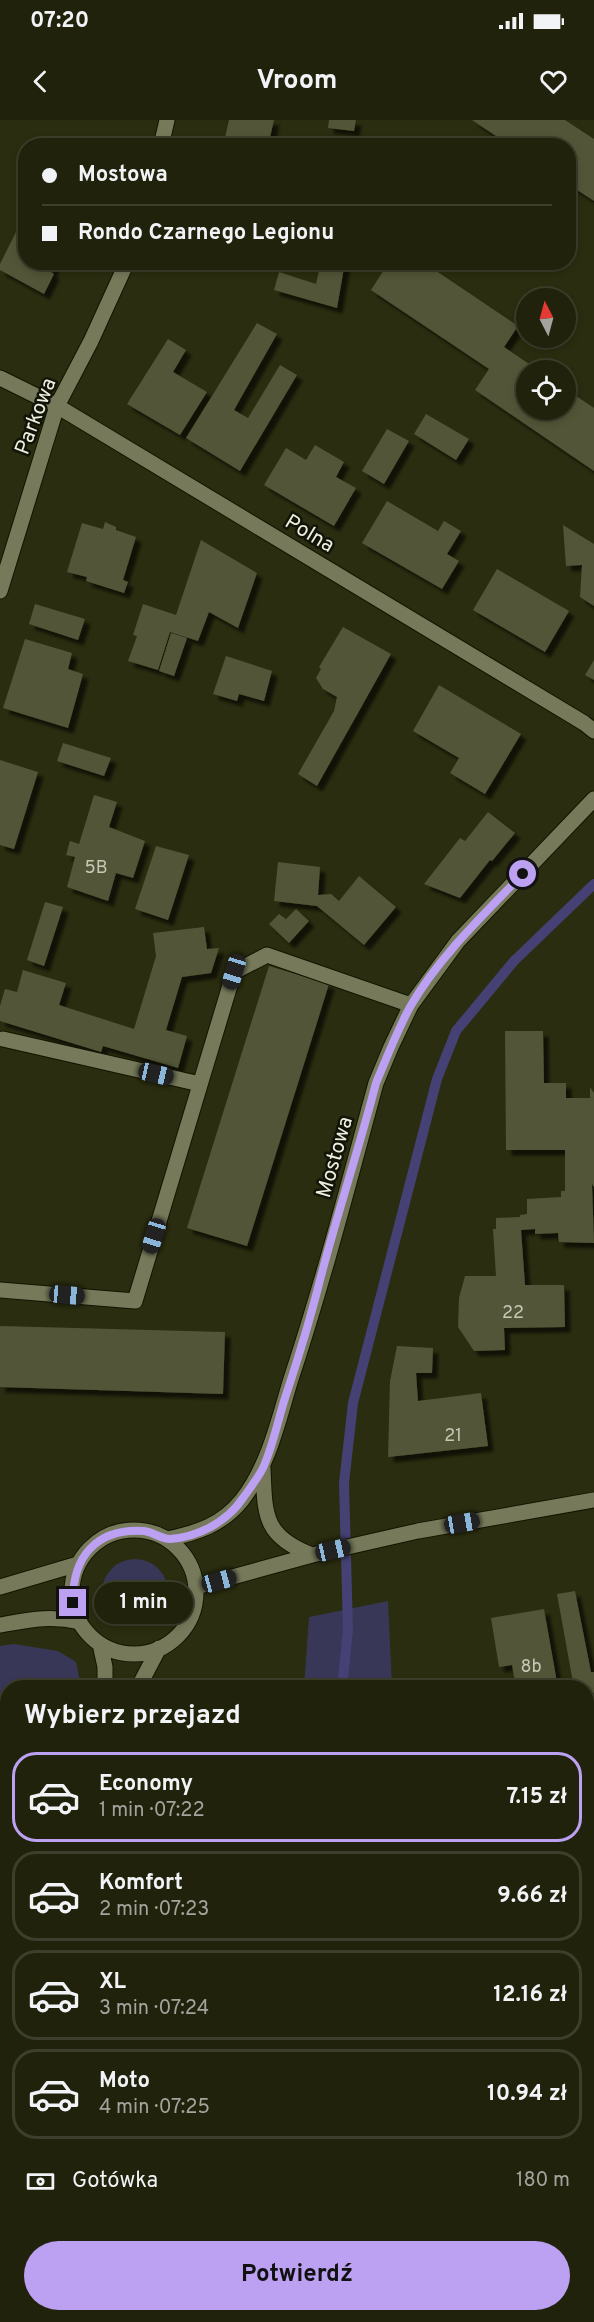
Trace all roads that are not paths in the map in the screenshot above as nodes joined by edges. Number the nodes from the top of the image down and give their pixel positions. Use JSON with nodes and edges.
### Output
{"nodes":[{"id":1,"x":167,"y":120,"type":"edge"},
{"id":2,"x":163,"y":138,"type":"edge"},
{"id":3,"x":123,"y":270,"type":"edge"},
{"id":4,"x":0,"y":378,"type":"edge"},
{"id":5,"x":57,"y":406,"type":"junction"},
{"id":6,"x":0,"y":591,"type":"edge"},
{"id":7,"x":594,"y":731,"type":"edge"},
{"id":8,"x":594,"y":799,"type":"edge"},
{"id":9,"x":411,"y":1005,"type":"junction"},
{"id":10,"x":3,"y":1039,"type":"dead end"},
{"id":11,"x":200,"y":1084,"type":"junction"},
{"id":12,"x":0,"y":1290,"type":"edge"},
{"id":13,"x":263,"y":1468,"type":"junction"},
{"id":14,"x":594,"y":1500,"type":"edge"},
{"id":15,"x":167,"y":1539,"type":"junction"},
{"id":16,"x":312,"y":1555,"type":"junction"},
{"id":17,"x":78,"y":1564,"type":"junction"},
{"id":18,"x":0,"y":1587,"type":"edge"},
{"id":19,"x":196,"y":1587,"type":"junction"},
{"id":20,"x":80,"y":1622,"type":"junction"},
{"id":21,"x":0,"y":1625,"type":"edge"},
{"id":22,"x":100,"y":1644,"type":"junction"},
{"id":23,"x":159,"y":1648,"type":"junction"},
{"id":24,"x":105,"y":1680,"type":"edge"},
{"id":25,"x":142,"y":1680,"type":"edge"}],
"edges":[{"from":1,"to":2,"type":"street"},
{"from":3,"to":5,"type":"street","name":"Parkowa"},
{"from":4,"to":5,"type":"street","name":"Polna"},
{"from":5,"to":6,"type":"street","name":"Parkowa"},
{"from":5,"to":7,"type":"street","name":"Polna"},
{"from":8,"to":9,"type":"street","name":"Mostowa"},
{"from":9,"to":11,"type":"street"},
{"from":9,"to":13,"type":"street","name":"Mostowa"},
{"from":10,"to":11,"type":"street"},
{"from":11,"to":12,"type":"street"},
{"from":13,"to":15,"type":"street","name":"Mostowa"},
{"from":13,"to":16,"type":"street"},
{"from":14,"to":16,"type":"street"},
{"from":15,"to":17,"type":"street"},
{"from":15,"to":19,"type":"street"},
{"from":16,"to":19,"type":"street"},
{"from":17,"to":18,"type":"street"},
{"from":17,"to":20,"type":"street"},
{"from":19,"to":23,"type":"street"},
{"from":20,"to":21,"type":"street"},
{"from":20,"to":22,"type":"street"},
{"from":22,"to":23,"type":"street"},
{"from":22,"to":24,"type":"street"},
{"from":23,"to":25,"type":"street"}]}
